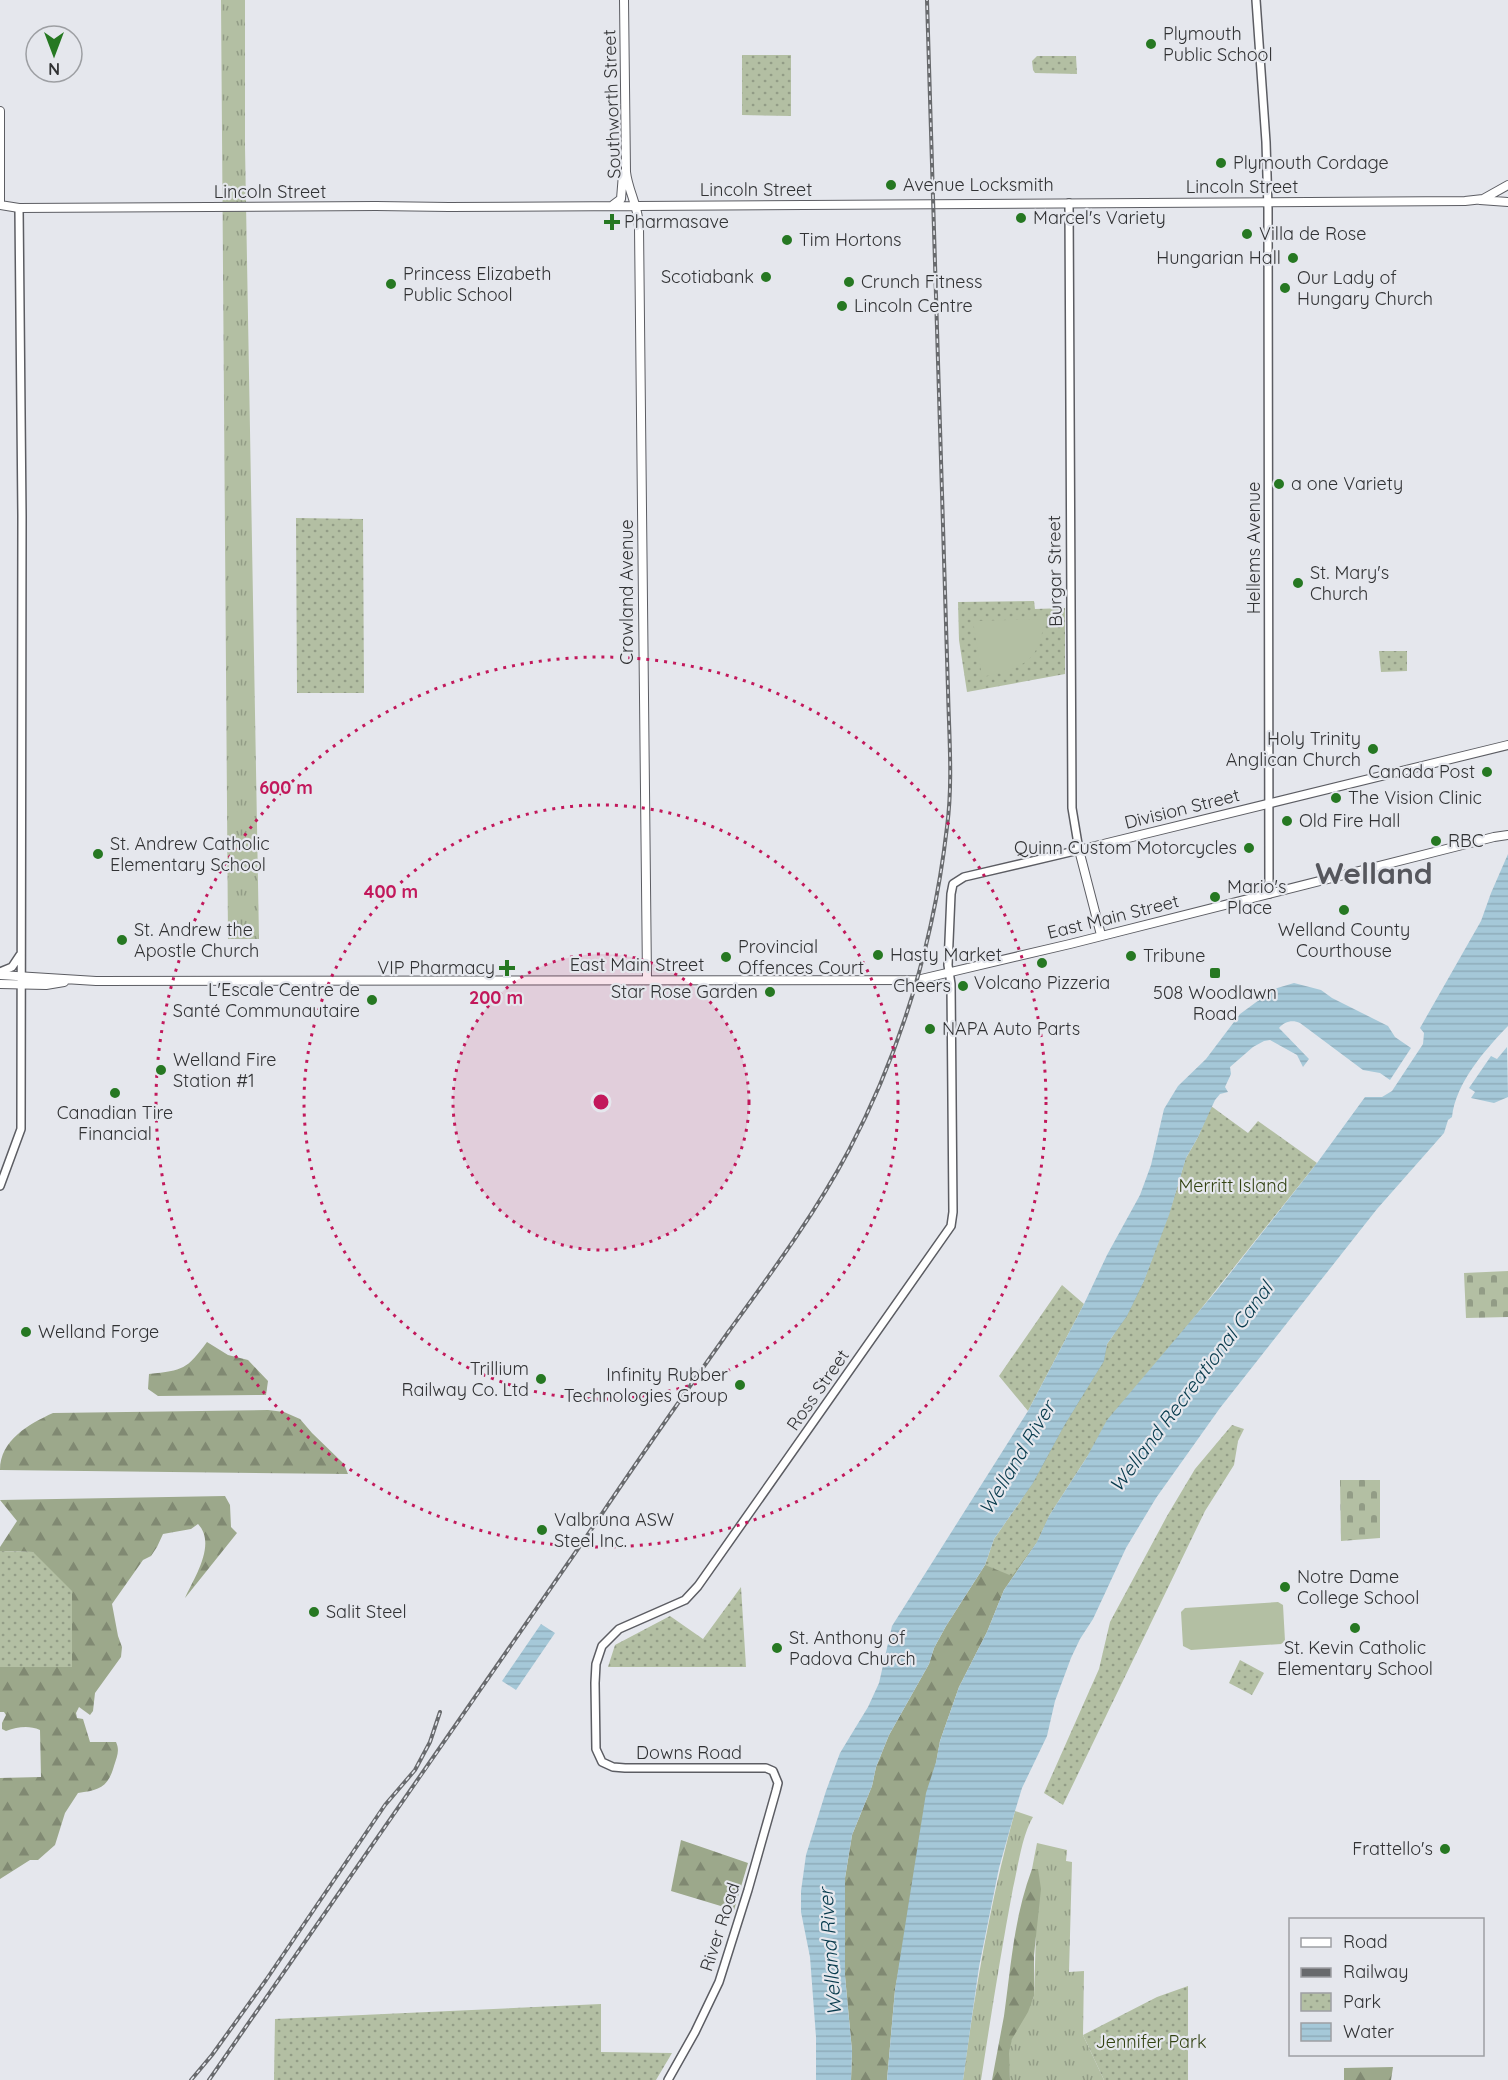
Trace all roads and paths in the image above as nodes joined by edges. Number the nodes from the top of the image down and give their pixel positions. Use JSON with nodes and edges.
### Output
{"nodes":[{"id":1,"x":624,"y":0,"type":"edge"},
{"id":2,"x":1256,"y":0,"type":"edge"},
{"id":3,"x":0,"y":111,"type":"edge"},
{"id":4,"x":625,"y":157,"type":"junction"},
{"id":5,"x":1508,"y":185,"type":"edge"},
{"id":6,"x":1478,"y":200,"type":"junction"},
{"id":7,"x":1268,"y":202,"type":"junction"},
{"id":8,"x":1508,"y":202,"type":"edge"},
{"id":9,"x":1069,"y":203,"type":"junction"},
{"id":10,"x":0,"y":204,"type":"edge"},
{"id":11,"x":663,"y":205,"type":"junction"},
{"id":12,"x":610,"y":206,"type":"junction"},
{"id":13,"x":636,"y":206,"type":"junction"},
{"id":14,"x":19,"y":208,"type":"junction"},
{"id":15,"x":639,"y":241,"type":"junction"},
{"id":16,"x":1508,"y":745,"type":"edge"},
{"id":17,"x":1269,"y":803,"type":"junction"},
{"id":18,"x":1508,"y":825,"type":"edge"},
{"id":19,"x":1507,"y":834,"type":"edge"},
{"id":20,"x":1079,"y":850,"type":"junction"},
{"id":21,"x":1269,"y":894,"type":"junction"},
{"id":22,"x":1095,"y":915,"type":"junction"},
{"id":23,"x":1101,"y":935,"type":"junction"},
{"id":24,"x":1060,"y":946,"type":"junction"},
{"id":25,"x":20,"y":955,"type":"junction"},
{"id":26,"x":949,"y":973,"type":"junction"},
{"id":27,"x":0,"y":974,"type":"edge"},
{"id":28,"x":647,"y":979,"type":"junction"},
{"id":29,"x":22,"y":981,"type":"junction"},
{"id":30,"x":0,"y":984,"type":"edge"},
{"id":31,"x":0,"y":1186,"type":"edge"},
{"id":32,"x":602,"y":1762,"type":"joint"},
{"id":33,"x":776,"y":1774,"type":"joint"},
{"id":34,"x":668,"y":2080,"type":"edge"}],
"edges":[{"from":1,"to":4,"type":"main road","name":"Southworth Street"},
{"from":2,"to":7,"type":"street","name":"Hellems Avenue"},
{"from":3,"to":10,"type":"main road"},
{"from":4,"to":12,"type":"main road"},
{"from":4,"to":13,"type":"main road","name":"Southworth Street"},
{"from":5,"to":6,"type":"main road","name":"Lincoln Street"},
{"from":6,"to":7,"type":"main road","name":"Lincoln Street"},
{"from":6,"to":8,"type":"main road"},
{"from":7,"to":9,"type":"main road","name":"Lincoln Street"},
{"from":7,"to":17,"type":"street","name":"Hellems Avenue"},
{"from":9,"to":11,"type":"main road","name":"Lincoln Street"},
{"from":9,"to":20,"type":"street","name":"Burgar Street"},
{"from":10,"to":14,"type":"main road","name":"Lincoln Street"},
{"from":11,"to":13,"type":"main road","name":"Lincoln Street"},
{"from":11,"to":15,"type":"main road"},
{"from":12,"to":13,"type":"main road","name":"Lincoln Street"},
{"from":12,"to":14,"type":"main road","name":"Lincoln Street"},
{"from":13,"to":15,"type":"main road","name":"Crowland Avenue"},
{"from":14,"to":25,"type":"street"},
{"from":15,"to":28,"type":"main road","name":"Crowland Avenue"},
{"from":16,"to":17,"type":"main road","name":"Division Street"},
{"from":17,"to":20,"type":"main road","name":"Division Street"},
{"from":17,"to":21,"type":"street","name":"Hellems Avenue"},
{"from":18,"to":19,"type":"main road"},
{"from":19,"to":21,"type":"main road","name":"East Main Street"},
{"from":20,"to":22,"type":"main road","name":"Burgar Street"},
{"from":20,"to":26,"type":"street","name":"Division Street"},
{"from":21,"to":23,"type":"main road","name":"East Main Street"},
{"from":22,"to":23,"type":"main road","name":"Burgar Street"},
{"from":22,"to":24,"type":"main road"},
{"from":23,"to":24,"type":"main road","name":"East Main Street"},
{"from":24,"to":26,"type":"main road","name":"East Main Street"},
{"from":25,"to":27,"type":"street"},
{"from":25,"to":29,"type":"street"},
{"from":26,"to":28,"type":"main road","name":"East Main Street"},
{"from":26,"to":32,"type":"street","name":"Ross Street"},
{"from":27,"to":29,"type":"main road","name":"East Main Street"},
{"from":28,"to":29,"type":"main road","name":"East Main Street"},
{"from":29,"to":30,"type":"main road","name":"East Main Street"},
{"from":29,"to":31,"type":"street"},
{"from":32,"to":33,"type":"street","name":"Downs Road"},
{"from":33,"to":34,"type":"street","name":"River Road"}]}
